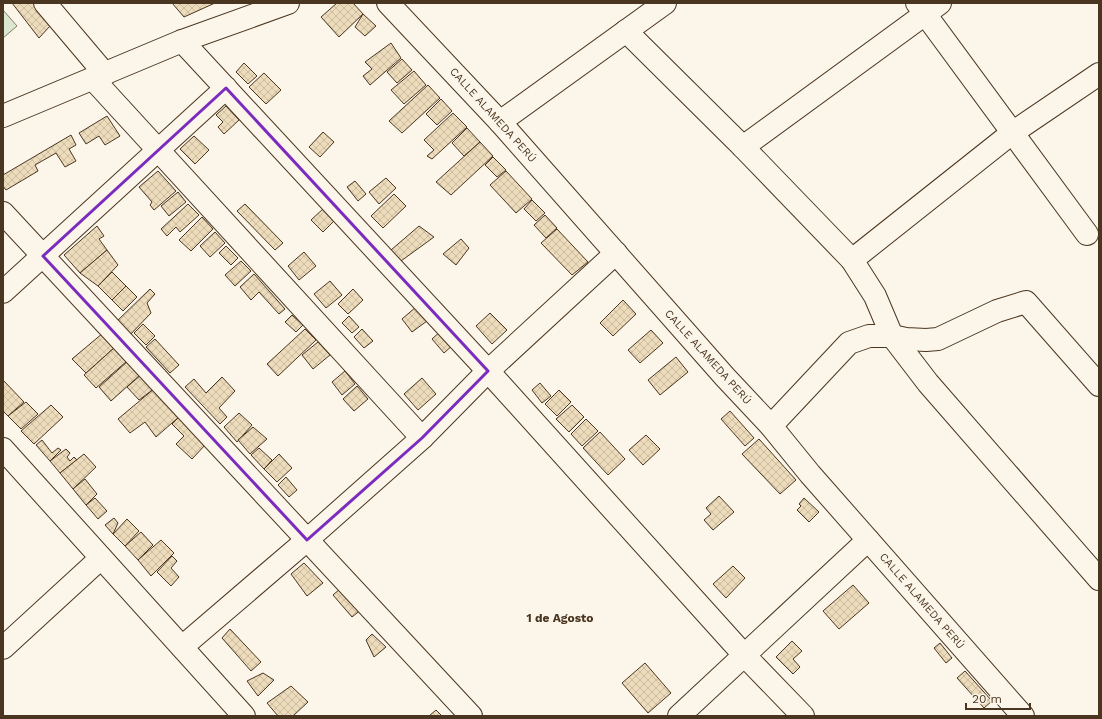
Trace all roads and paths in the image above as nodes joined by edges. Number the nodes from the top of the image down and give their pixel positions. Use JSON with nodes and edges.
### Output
{"nodes":[{"id":1,"x":45,"y":3,"type":"edge"},
{"id":2,"x":288,"y":3,"type":"edge"},
{"id":3,"x":388,"y":3,"type":"edge"},
{"id":4,"x":665,"y":3,"type":"edge"},
{"id":5,"x":928,"y":6,"type":"edge"},
{"id":6,"x":626,"y":31,"type":"junction"},
{"id":7,"x":182,"y":41,"type":"junction"},
{"id":8,"x":1099,"y":74,"type":"edge"},
{"id":9,"x":99,"y":76,"type":"junction"},
{"id":10,"x":226,"y":88,"type":"junction"},
{"id":11,"x":3,"y":116,"type":"edge"},
{"id":12,"x":500,"y":122,"type":"junction"},
{"id":13,"x":1012,"y":133,"type":"junction"},
{"id":14,"x":743,"y":147,"type":"junction"},
{"id":15,"x":158,"y":150,"type":"junction"},
{"id":16,"x":3,"y":213,"type":"edge"},
{"id":17,"x":1087,"y":234,"type":"dead end"},
{"id":18,"x":616,"y":253,"type":"junction"},
{"id":19,"x":43,"y":256,"type":"junction"},
{"id":20,"x":852,"y":260,"type":"junction"},
{"id":21,"x":3,"y":292,"type":"edge"},
{"id":22,"x":892,"y":336,"type":"junction"},
{"id":23,"x":488,"y":371,"type":"junction"},
{"id":24,"x":1099,"y":385,"type":"edge"},
{"id":25,"x":771,"y":426,"type":"junction"},
{"id":26,"x":422,"y":438,"type":"junction"},
{"id":27,"x":3,"y":449,"type":"edge"},
{"id":28,"x":307,"y":540,"type":"junction"},
{"id":29,"x":868,"y":540,"type":"junction"},
{"id":30,"x":101,"y":558,"type":"junction"},
{"id":31,"x":1099,"y":579,"type":"edge"},
{"id":32,"x":182,"y":647,"type":"junction"},
{"id":33,"x":3,"y":648,"type":"edge"},
{"id":34,"x":745,"y":656,"type":"junction"},
{"id":35,"x":244,"y":716,"type":"edge"},
{"id":36,"x":471,"y":716,"type":"edge"},
{"id":37,"x":680,"y":716,"type":"edge"},
{"id":38,"x":803,"y":716,"type":"edge"},
{"id":39,"x":1023,"y":716,"type":"edge"}],
"edges":[{"from":1,"to":9,"type":"street"},
{"from":2,"to":7,"type":"street"},
{"from":3,"to":12,"type":"street","name":"CALLE ALAMEDA PERÚ"},
{"from":4,"to":6,"type":"street"},
{"from":5,"to":13,"type":"street"},
{"from":5,"to":14,"type":"street"},
{"from":6,"to":12,"type":"street"},
{"from":6,"to":14,"type":"street"},
{"from":7,"to":9,"type":"street"},
{"from":7,"to":10,"type":"street"},
{"from":8,"to":13,"type":"street"},
{"from":9,"to":11,"type":"street"},
{"from":9,"to":15,"type":"street"},
{"from":10,"to":15,"type":"street"},
{"from":10,"to":23,"type":"street"},
{"from":12,"to":18,"type":"street","name":"CALLE ALAMEDA PERÚ"},
{"from":13,"to":17,"type":"street"},
{"from":13,"to":20,"type":"street"},
{"from":14,"to":20,"type":"street"},
{"from":15,"to":19,"type":"street"},
{"from":15,"to":26,"type":"street"},
{"from":16,"to":19,"type":"street"},
{"from":18,"to":23,"type":"street"},
{"from":18,"to":25,"type":"street","name":"CALLE ALAMEDA PERÚ"},
{"from":19,"to":21,"type":"street"},
{"from":19,"to":28,"type":"street"},
{"from":20,"to":22,"type":"street"},
{"from":22,"to":24,"type":"street"},
{"from":22,"to":25,"type":"street"},
{"from":22,"to":31,"type":"street"},
{"from":23,"to":26,"type":"street"},
{"from":23,"to":34,"type":"street"},
{"from":25,"to":29,"type":"street","name":"CALLE ALAMEDA PERÚ"},
{"from":26,"to":28,"type":"street"},
{"from":27,"to":30,"type":"street"},
{"from":28,"to":32,"type":"street"},
{"from":28,"to":36,"type":"street"},
{"from":29,"to":34,"type":"street"},
{"from":29,"to":39,"type":"street","name":"CALLE ALAMEDA PERÚ"},
{"from":30,"to":32,"type":"street"},
{"from":30,"to":33,"type":"street"},
{"from":32,"to":35,"type":"street"},
{"from":34,"to":37,"type":"street"},
{"from":34,"to":38,"type":"street"}]}
